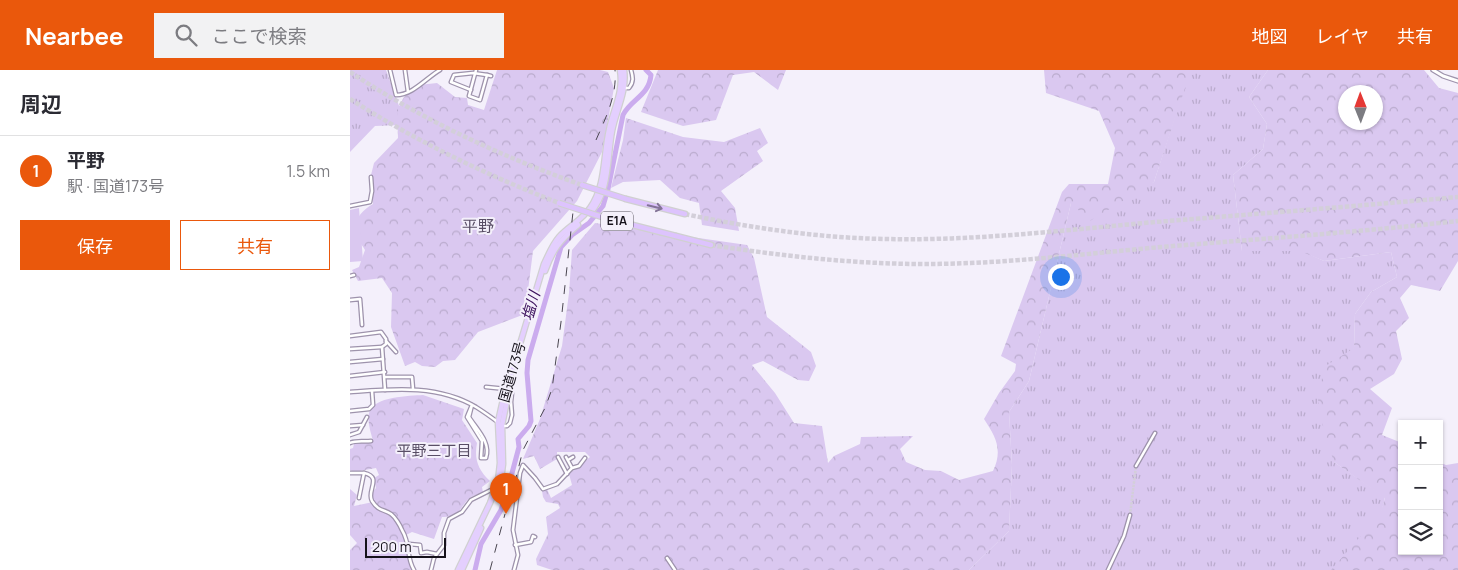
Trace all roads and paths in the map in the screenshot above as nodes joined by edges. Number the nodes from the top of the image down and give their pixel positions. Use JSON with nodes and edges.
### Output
{"nodes":[{"id":1,"x":390,"y":70,"type":"edge"},
{"id":2,"x":394,"y":70,"type":"edge"},
{"id":3,"x":405,"y":70,"type":"edge"},
{"id":4,"x":440,"y":70,"type":"edge"},
{"id":5,"x":444,"y":70,"type":"edge"},
{"id":6,"x":622,"y":70,"type":"edge"},
{"id":7,"x":631,"y":70,"type":"edge"},
{"id":8,"x":1433,"y":70,"type":"edge"},
{"id":9,"x":476,"y":72,"type":"edge"},
{"id":10,"x":486,"y":76,"type":"junction"},
{"id":11,"x":491,"y":76,"type":"dead end"},
{"id":12,"x":1458,"y":81,"type":"edge"},
{"id":13,"x":624,"y":88,"type":"junction"},
{"id":14,"x":471,"y":90,"type":"junction"},
{"id":15,"x":408,"y":92,"type":"junction"},
{"id":16,"x":371,"y":177,"type":"dead end"},
{"id":17,"x":582,"y":185,"type":"tunnel mouth"},
{"id":18,"x":559,"y":203,"type":"tunnel mouth"},
{"id":19,"x":350,"y":206,"type":"edge"},
{"id":20,"x":686,"y":214,"type":"tunnel mouth"},
{"id":21,"x":711,"y":245,"type":"tunnel mouth"},
{"id":22,"x":350,"y":300,"type":"edge"},
{"id":23,"x":362,"y":325,"type":"dead end"},
{"id":24,"x":350,"y":336,"type":"edge"},
{"id":25,"x":386,"y":341,"type":"junction"},
{"id":26,"x":382,"y":347,"type":"junction"},
{"id":27,"x":350,"y":349,"type":"edge"},
{"id":28,"x":396,"y":352,"type":"dead end"},
{"id":29,"x":383,"y":359,"type":"junction"},
{"id":30,"x":350,"y":362,"type":"edge"},
{"id":31,"x":385,"y":372,"type":"junction"},
{"id":32,"x":350,"y":376,"type":"edge"},
{"id":33,"x":385,"y":377,"type":"junction"},
{"id":34,"x":486,"y":388,"type":"dead end"},
{"id":35,"x":413,"y":389,"type":"junction"},
{"id":36,"x":385,"y":390,"type":"junction"},
{"id":37,"x":508,"y":390,"type":"junction"},
{"id":38,"x":372,"y":391,"type":"junction"},
{"id":39,"x":350,"y":392,"type":"edge"},
{"id":40,"x":472,"y":405,"type":"junction"},
{"id":41,"x":350,"y":411,"type":"edge"},
{"id":42,"x":367,"y":417,"type":"dead end"},
{"id":43,"x":501,"y":424,"type":"junction"},
{"id":44,"x":363,"y":425,"type":"junction"},
{"id":45,"x":350,"y":426,"type":"edge"},
{"id":46,"x":1155,"y":432,"type":"dead end"},
{"id":47,"x":350,"y":435,"type":"edge"},
{"id":48,"x":371,"y":441,"type":"dead end"},
{"id":49,"x":350,"y":444,"type":"edge"},
{"id":50,"x":558,"y":457,"type":"dead end"},
{"id":51,"x":573,"y":457,"type":"dead end"},
{"id":52,"x":585,"y":458,"type":"dead end"},
{"id":53,"x":1136,"y":466,"type":"tunnel mouth"},
{"id":54,"x":572,"y":468,"type":"junction"},
{"id":55,"x":350,"y":473,"type":"edge"},
{"id":56,"x":364,"y":473,"type":"junction"},
{"id":57,"x":567,"y":474,"type":"junction"},
{"id":58,"x":499,"y":482,"type":"junction"},
{"id":59,"x":519,"y":487,"type":"junction"},
{"id":60,"x":496,"y":491,"type":"junction"},
{"id":61,"x":359,"y":498,"type":"dead end"},
{"id":62,"x":1130,"y":515,"type":"tunnel mouth"},
{"id":63,"x":535,"y":537,"type":"dead end"},
{"id":64,"x":408,"y":544,"type":"junction"},
{"id":65,"x":515,"y":545,"type":"junction"},
{"id":66,"x":437,"y":554,"type":"junction"},
{"id":67,"x":667,"y":558,"type":"dead end"},
{"id":68,"x":414,"y":570,"type":"edge"},
{"id":69,"x":430,"y":570,"type":"edge"},
{"id":70,"x":458,"y":570,"type":"edge"},
{"id":71,"x":462,"y":570,"type":"edge"},
{"id":72,"x":514,"y":570,"type":"edge"},
{"id":73,"x":675,"y":570,"type":"edge"},
{"id":74,"x":1108,"y":570,"type":"edge"}],
"edges":[{"from":1,"to":2,"type":"street"},
{"from":1,"to":15,"type":"street"},
{"from":3,"to":15,"type":"street"},
{"from":4,"to":5,"type":"street"},
{"from":4,"to":15,"type":"street"},
{"from":6,"to":13,"type":"highway","name":"国道173号"},
{"from":6,"to":37,"type":"highway","name":"国道173号"},
{"from":7,"to":13,"type":"street"},
{"from":8,"to":12,"type":"main road"},
{"from":9,"to":10,"type":"street"},
{"from":9,"to":14,"type":"street"},
{"from":9,"to":14,"type":"street"},
{"from":10,"to":11,"type":"street"},
{"from":10,"to":14,"type":"street"},
{"from":13,"to":37,"type":"highway","name":"国道173号"},
{"from":16,"to":19,"type":"street"},
{"from":17,"to":20,"type":"highway","number":"E1A","one_way":true,"bridge":true},
{"from":18,"to":21,"type":"highway","number":"E1A","bridge":true},
{"from":22,"to":23,"type":"street"},
{"from":24,"to":25,"type":"street"},
{"from":25,"to":26,"type":"street"},
{"from":25,"to":28,"type":"street"},
{"from":26,"to":27,"type":"street"},
{"from":26,"to":29,"type":"street"},
{"from":29,"to":30,"type":"street"},
{"from":29,"to":31,"type":"street"},
{"from":31,"to":32,"type":"street"},
{"from":31,"to":33,"type":"street"},
{"from":33,"to":35,"type":"street"},
{"from":33,"to":36,"type":"street"},
{"from":34,"to":37,"type":"street"},
{"from":35,"to":36,"type":"street"},
{"from":35,"to":40,"type":"street"},
{"from":36,"to":38,"type":"street"},
{"from":37,"to":43,"type":"highway","name":"国道173号"},
{"from":37,"to":43,"type":"street"},
{"from":38,"to":39,"type":"street"},
{"from":38,"to":41,"type":"street"},
{"from":40,"to":40,"type":"street"},
{"from":40,"to":43,"type":"street"},
{"from":42,"to":44,"type":"street"},
{"from":43,"to":58,"type":"highway","name":"国道173号"},
{"from":44,"to":45,"type":"street"},
{"from":44,"to":47,"type":"street"},
{"from":46,"to":53,"type":"street"},
{"from":48,"to":49,"type":"street"},
{"from":50,"to":57,"type":"street"},
{"from":51,"to":54,"type":"street"},
{"from":52,"to":54,"type":"street"},
{"from":54,"to":57,"type":"street"},
{"from":55,"to":56,"type":"street"},
{"from":56,"to":61,"type":"street"},
{"from":56,"to":64,"type":"street"},
{"from":57,"to":59,"type":"street"},
{"from":58,"to":59,"type":"street"},
{"from":58,"to":60,"type":"highway","name":"国道173号"},
{"from":59,"to":65,"type":"street"},
{"from":60,"to":66,"type":"street"},
{"from":60,"to":70,"type":"highway","name":"国道173号"},
{"from":60,"to":71,"type":"highway","name":"国道173号"},
{"from":62,"to":74,"type":"street"},
{"from":63,"to":65,"type":"street"},
{"from":64,"to":66,"type":"street"},
{"from":64,"to":68,"type":"street"},
{"from":65,"to":72,"type":"street"},
{"from":66,"to":69,"type":"street"},
{"from":67,"to":73,"type":"street"}]}
